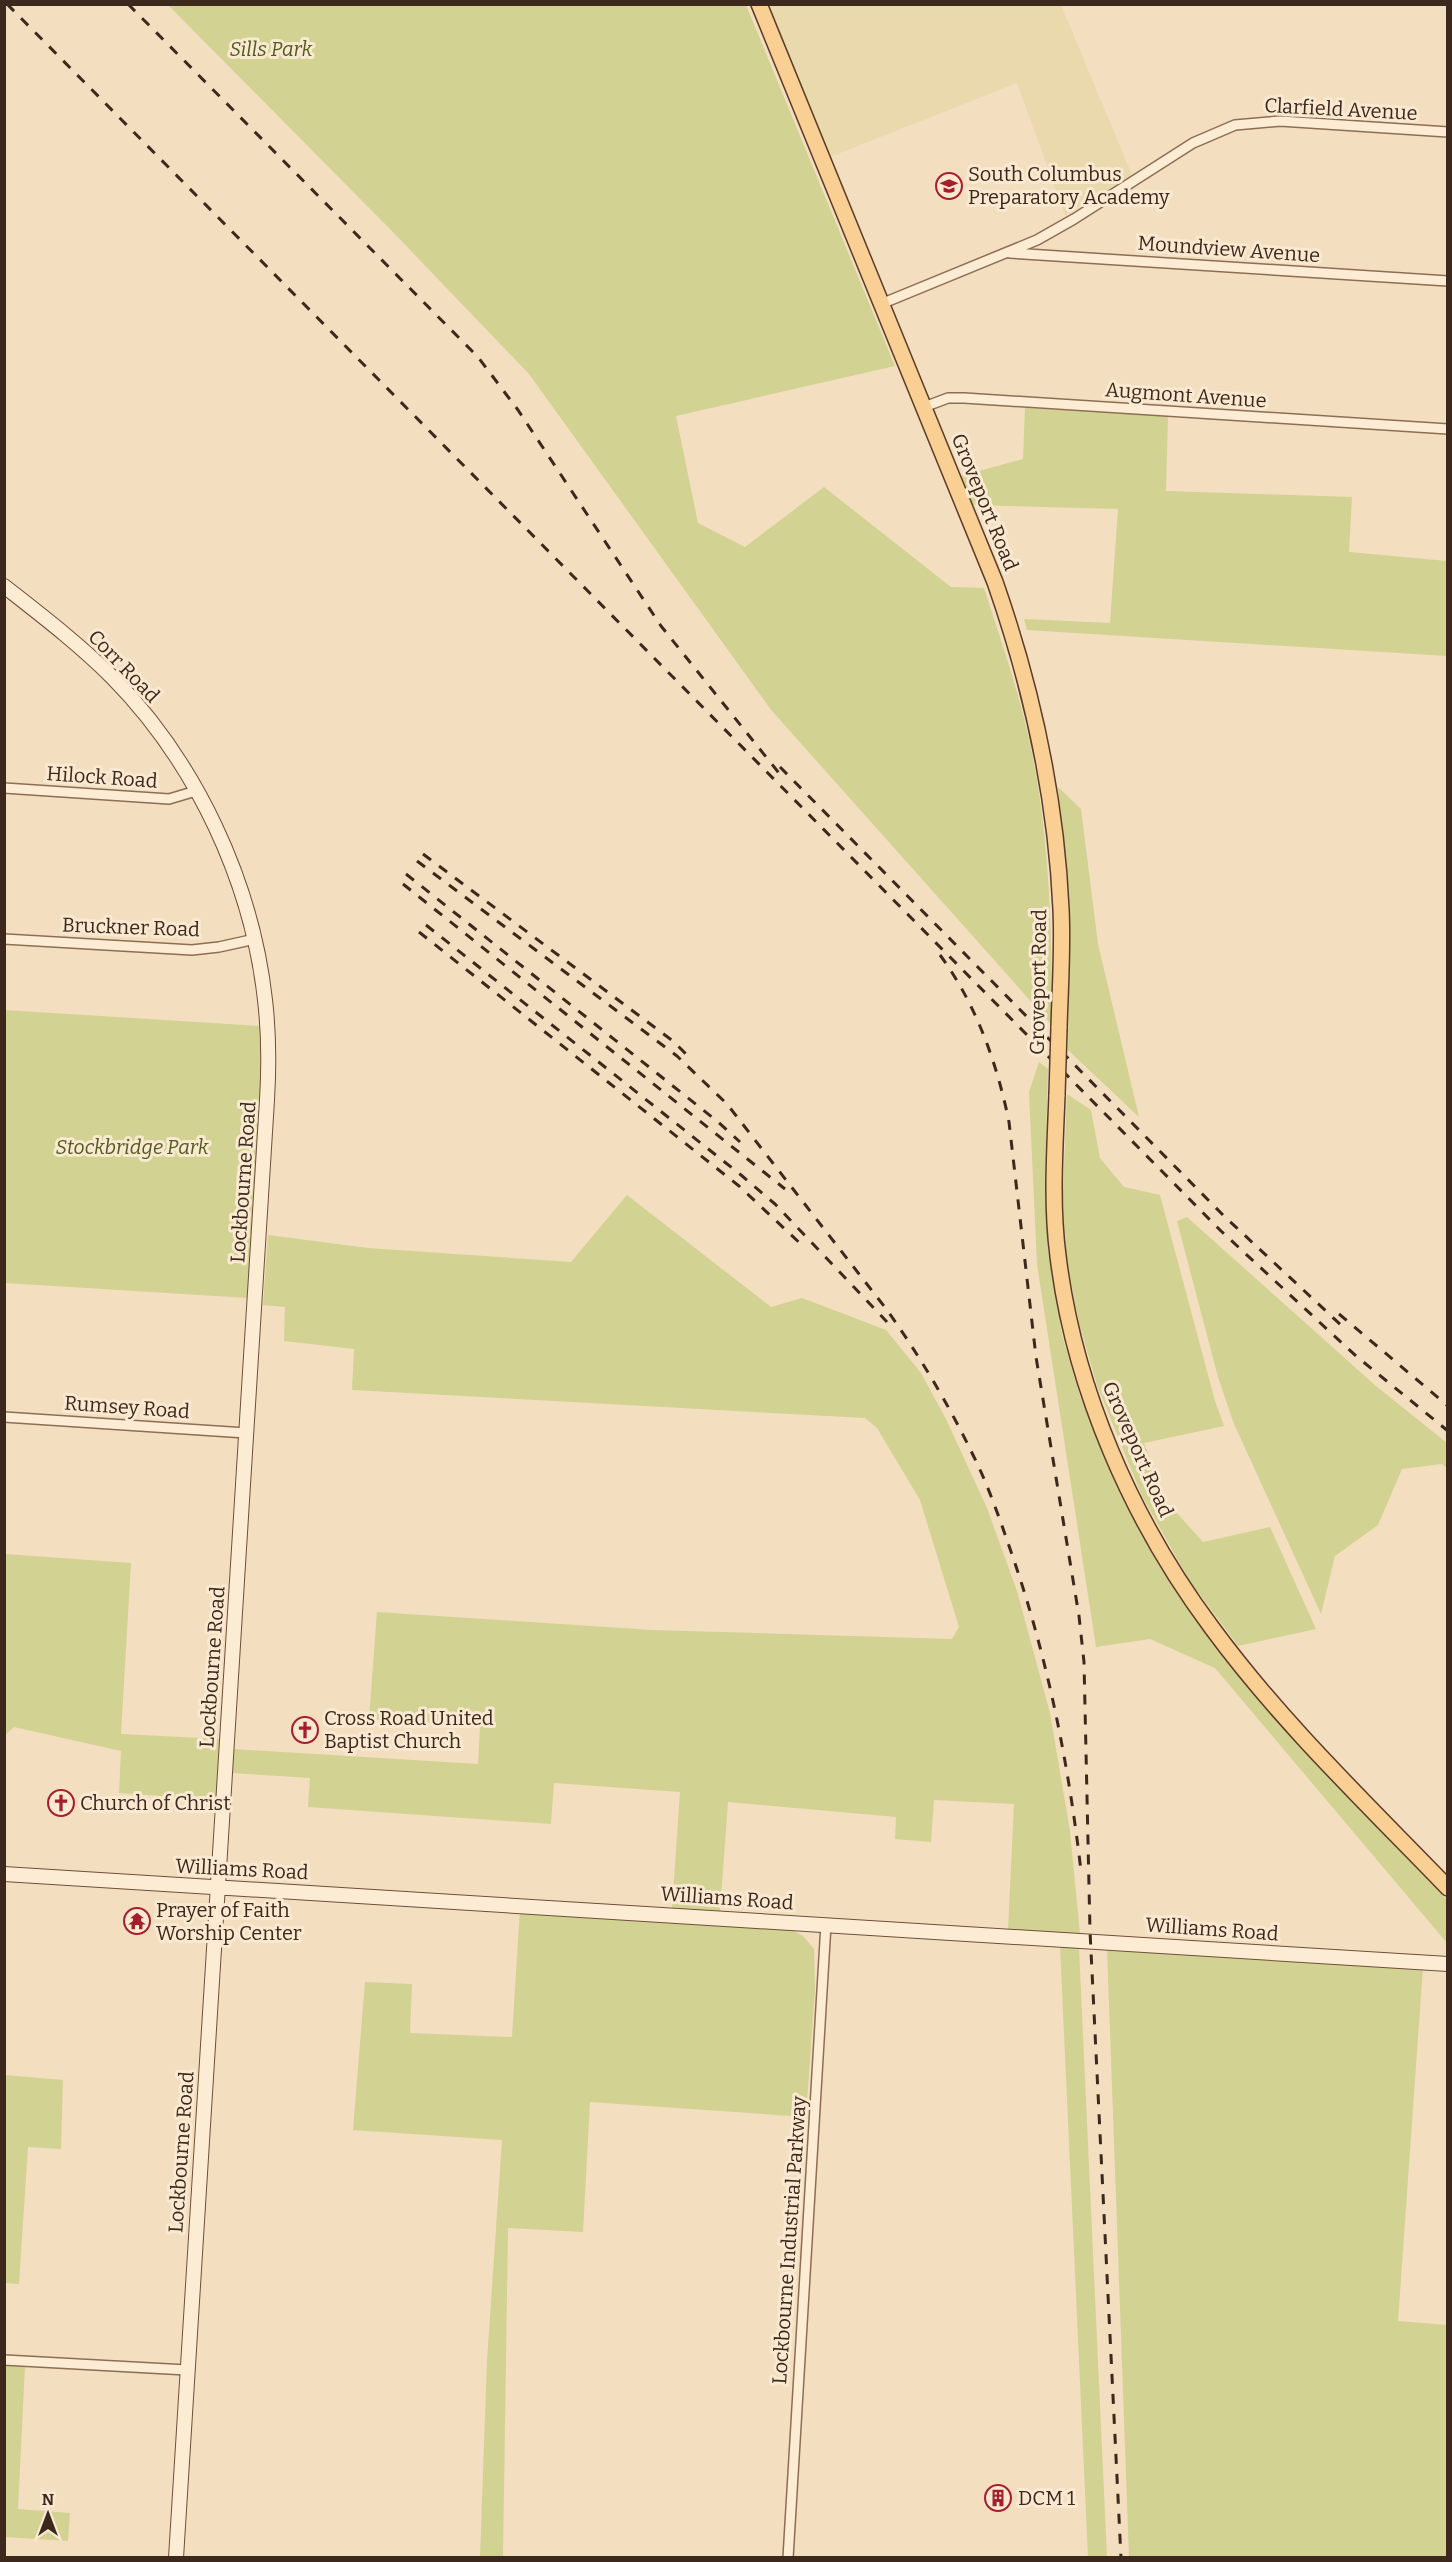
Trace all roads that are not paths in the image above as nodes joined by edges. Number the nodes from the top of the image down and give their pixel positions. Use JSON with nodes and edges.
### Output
{"nodes":[{"id":1,"x":759,"y":4,"type":"edge"},
{"id":2,"x":1448,"y":132,"type":"edge"},
{"id":3,"x":1007,"y":253,"type":"junction"},
{"id":4,"x":1448,"y":281,"type":"edge"},
{"id":5,"x":881,"y":304,"type":"junction"},
{"id":6,"x":924,"y":407,"type":"junction"},
{"id":7,"x":1448,"y":429,"type":"edge"},
{"id":8,"x":4,"y":586,"type":"edge"},
{"id":9,"x":4,"y":788,"type":"edge"},
{"id":10,"x":196,"y":791,"type":"junction"},
{"id":11,"x":4,"y":939,"type":"edge"},
{"id":12,"x":255,"y":939,"type":"junction"},
{"id":13,"x":4,"y":1418,"type":"edge"},
{"id":14,"x":246,"y":1433,"type":"junction"},
{"id":15,"x":4,"y":1874,"type":"edge"},
{"id":16,"x":217,"y":1887,"type":"junction"},
{"id":17,"x":1448,"y":1888,"type":"edge"},
{"id":18,"x":826,"y":1924,"type":"junction"},
{"id":19,"x":1448,"y":1964,"type":"edge"},
{"id":20,"x":4,"y":2360,"type":"edge"},
{"id":21,"x":187,"y":2370,"type":"junction"},
{"id":22,"x":176,"y":2558,"type":"edge"},
{"id":23,"x":788,"y":2558,"type":"edge"}],
"edges":[{"from":1,"to":5,"type":"main road","name":"Groveport Road"},
{"from":2,"to":3,"type":"street","name":"Clarfield Avenue"},
{"from":3,"to":4,"type":"street","name":"Moundview Avenue"},
{"from":3,"to":5,"type":"street","name":"Clarfield Avenue"},
{"from":5,"to":6,"type":"main road","name":"Groveport Road"},
{"from":6,"to":7,"type":"street","name":"Augmont Avenue"},
{"from":6,"to":17,"type":"main road","name":"Groveport Road","bridge":true},
{"from":8,"to":10,"type":"street","name":"Corr Road"},
{"from":9,"to":10,"type":"street","name":"Hilock Road"},
{"from":10,"to":12,"type":"street","name":"Lockbourne Road"},
{"from":11,"to":12,"type":"street","name":"Bruckner Road"},
{"from":12,"to":14,"type":"street","name":"Lockbourne Road"},
{"from":13,"to":14,"type":"street","name":"Rumsey Road"},
{"from":14,"to":16,"type":"street","name":"Lockbourne Road"},
{"from":15,"to":16,"type":"street","name":"Williams Road"},
{"from":16,"to":18,"type":"street","name":"Williams Road"},
{"from":16,"to":21,"type":"street","name":"Lockbourne Road"},
{"from":18,"to":19,"type":"street","name":"Williams Road"},
{"from":18,"to":23,"type":"street","name":"Lockbourne Industrial Parkway"},
{"from":20,"to":21,"type":"street"},
{"from":21,"to":22,"type":"street","name":"Lockbourne Road"}]}
